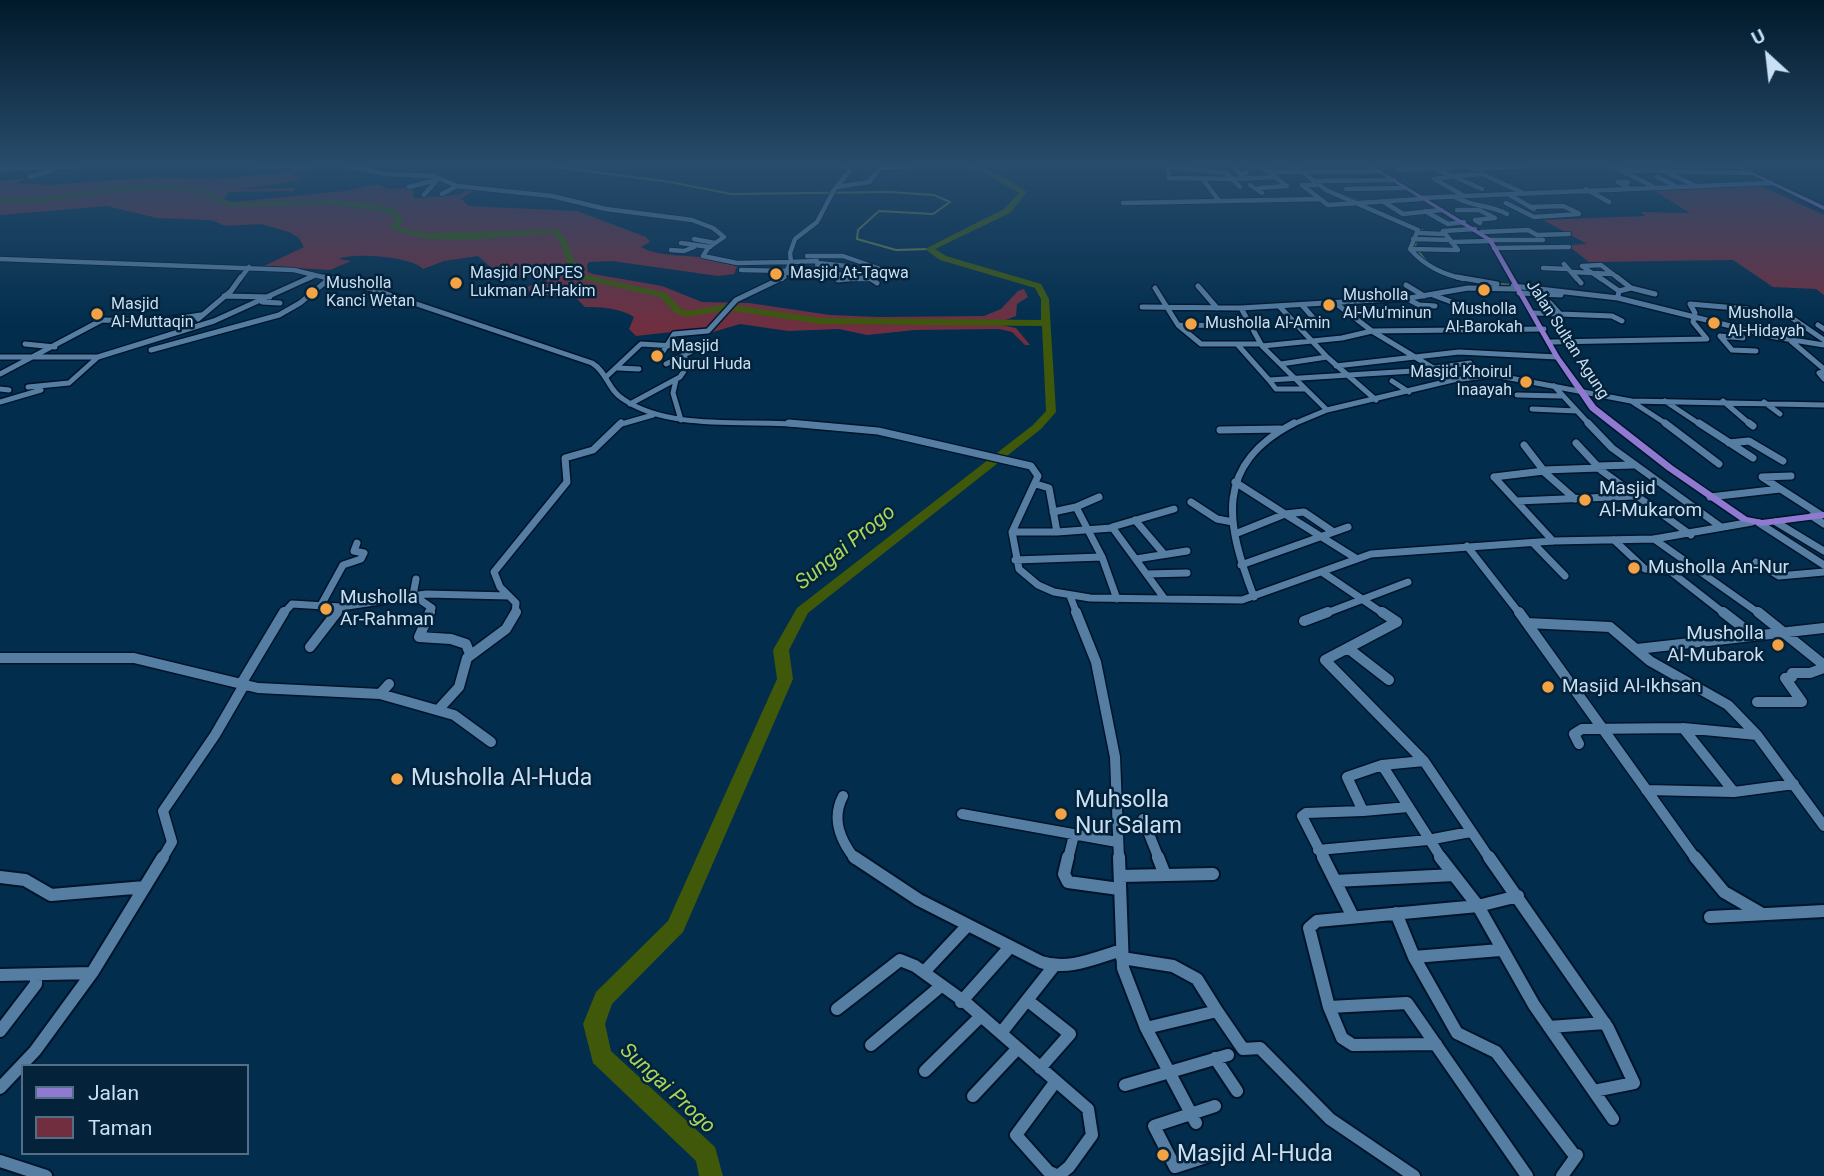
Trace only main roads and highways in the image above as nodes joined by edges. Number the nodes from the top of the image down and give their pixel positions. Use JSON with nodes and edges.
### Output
{"nodes":[{"id":1,"x":1461,"y":221,"type":"edge"},
{"id":2,"x":1820,"y":517,"type":"edge"}],
"edges":[{"from":1,"to":2,"type":"main road","name":"Jalan Sultan Agung"}]}
